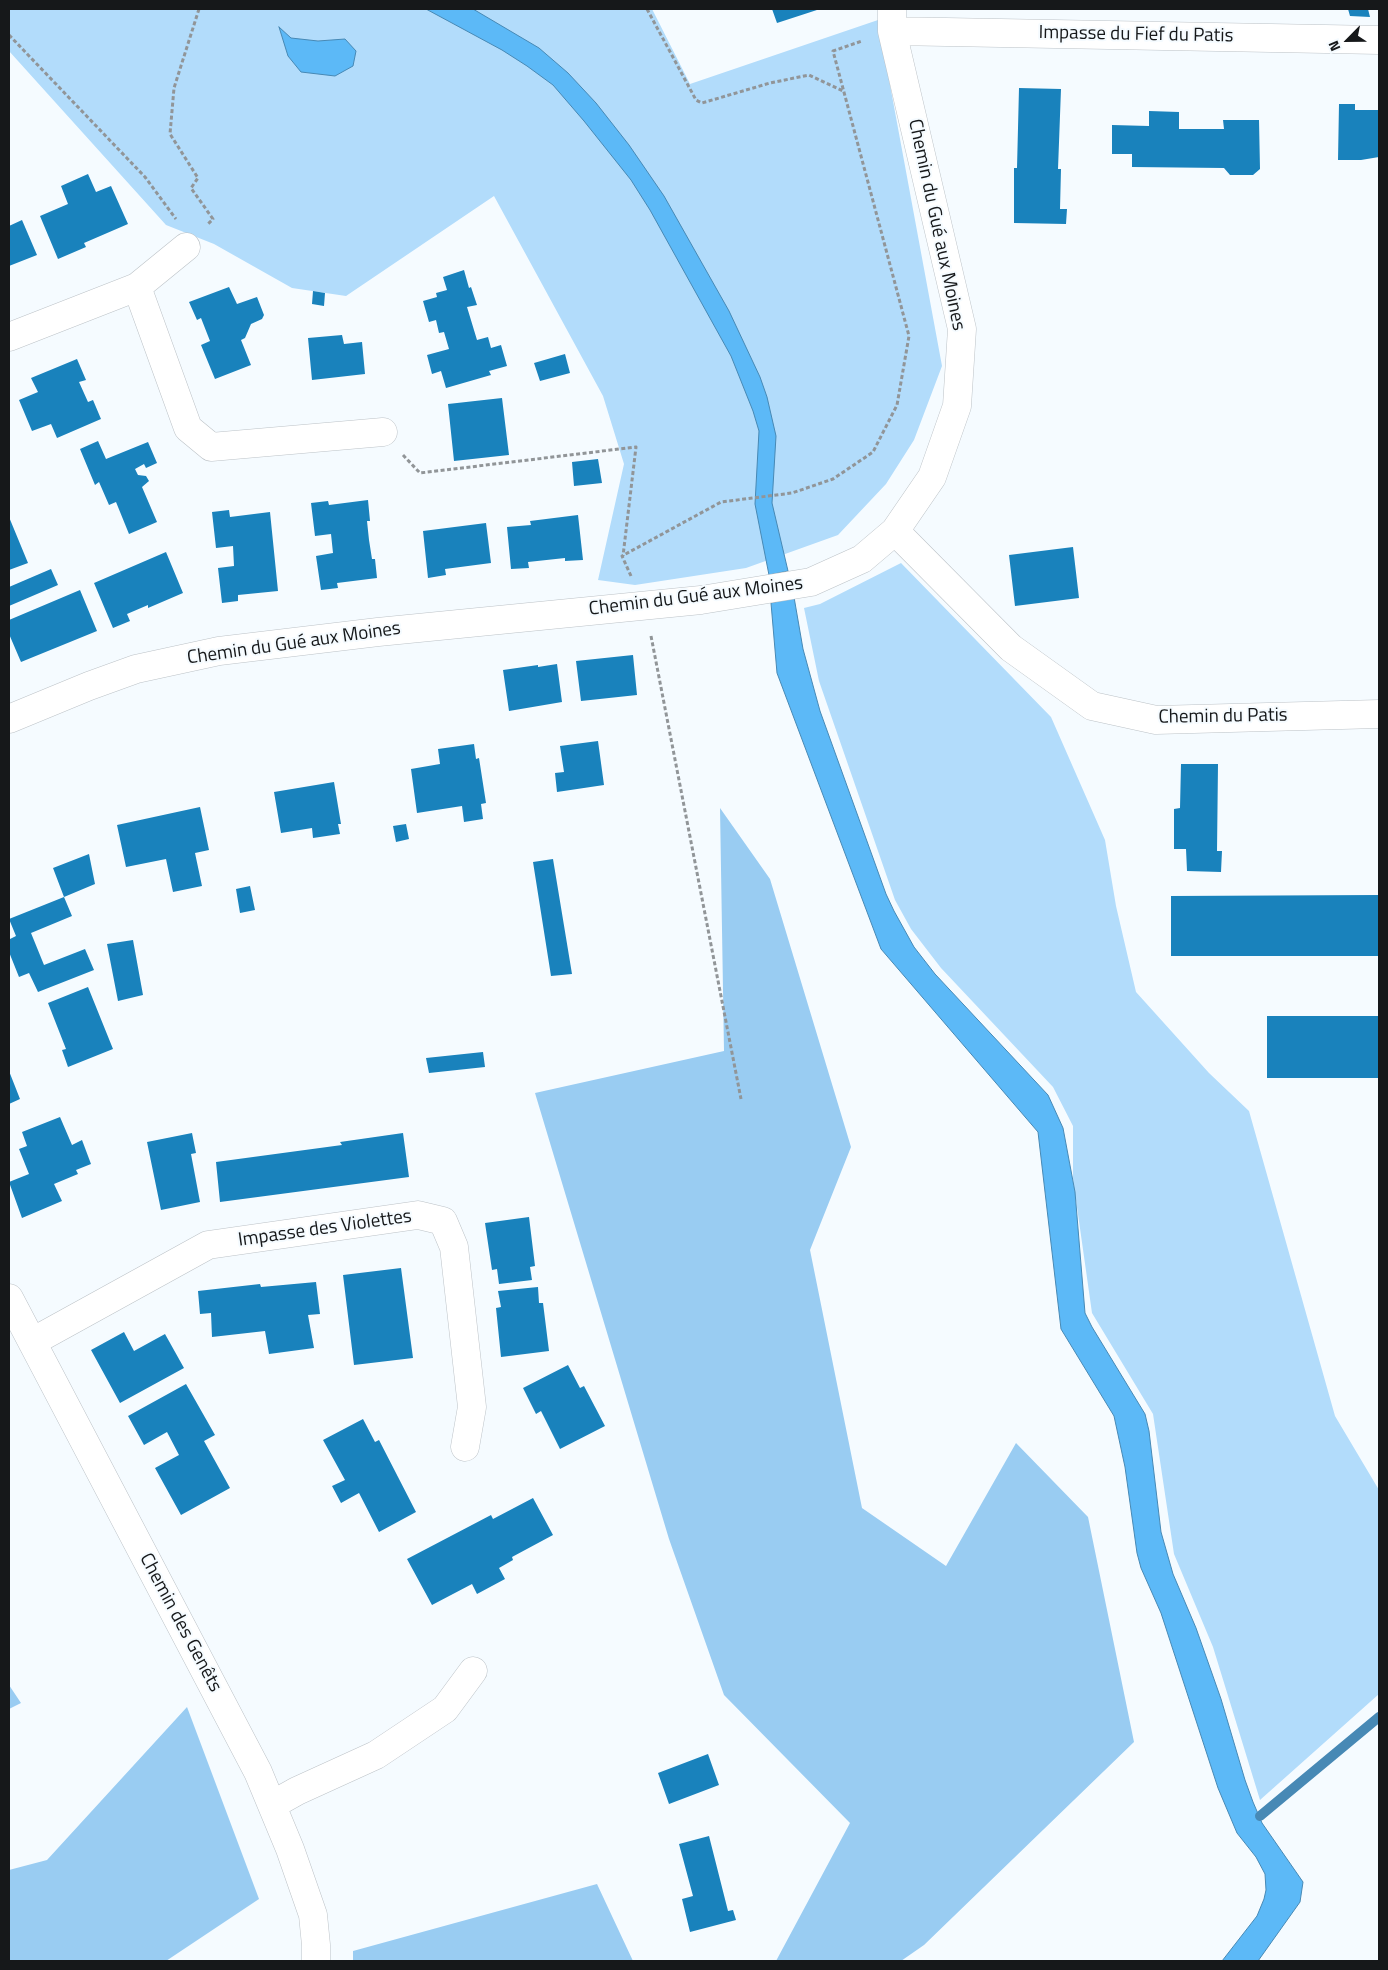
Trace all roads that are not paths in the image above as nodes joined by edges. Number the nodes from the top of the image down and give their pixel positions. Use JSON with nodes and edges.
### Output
{"nodes":[{"id":1,"x":892,"y":20,"type":"edge"},
{"id":2,"x":1379,"y":40,"type":"edge"},
{"id":3,"x":186,"y":247,"type":"road end"},
{"id":4,"x":136,"y":287,"type":"junction"},
{"id":5,"x":9,"y":337,"type":"edge"},
{"id":6,"x":383,"y":432,"type":"road end"},
{"id":7,"x":895,"y":531,"type":"junction"},
{"id":8,"x":1379,"y":714,"type":"edge"},
{"id":9,"x":9,"y":719,"type":"edge"},
{"id":10,"x":9,"y":1298,"type":"edge"},
{"id":11,"x":32,"y":1342,"type":"junction"},
{"id":12,"x":465,"y":1447,"type":"dead end"},
{"id":13,"x":473,"y":1671,"type":"dead end"},
{"id":14,"x":272,"y":1805,"type":"junction"},
{"id":15,"x":316,"y":1961,"type":"edge"}],
"edges":[{"from":1,"to":2,"type":"street","name":"Impasse du Fief du Patis"},
{"from":1,"to":7,"type":"street","name":"Chemin du Gué aux Moines"},
{"from":3,"to":4,"type":"street"},
{"from":4,"to":5,"type":"street"},
{"from":4,"to":6,"type":"street"},
{"from":7,"to":8,"type":"street","name":"Chemin du Patis"},
{"from":7,"to":9,"type":"street","name":"Chemin du Gué aux Moines"},
{"from":10,"to":11,"type":"street","name":"Chemin des Genêts"},
{"from":11,"to":12,"type":"street","name":"Impasse des Violettes"},
{"from":11,"to":14,"type":"street","name":"Chemin des Genêts"},
{"from":13,"to":14,"type":"street"},
{"from":14,"to":15,"type":"street","name":"Chemin des Genêts"}]}
